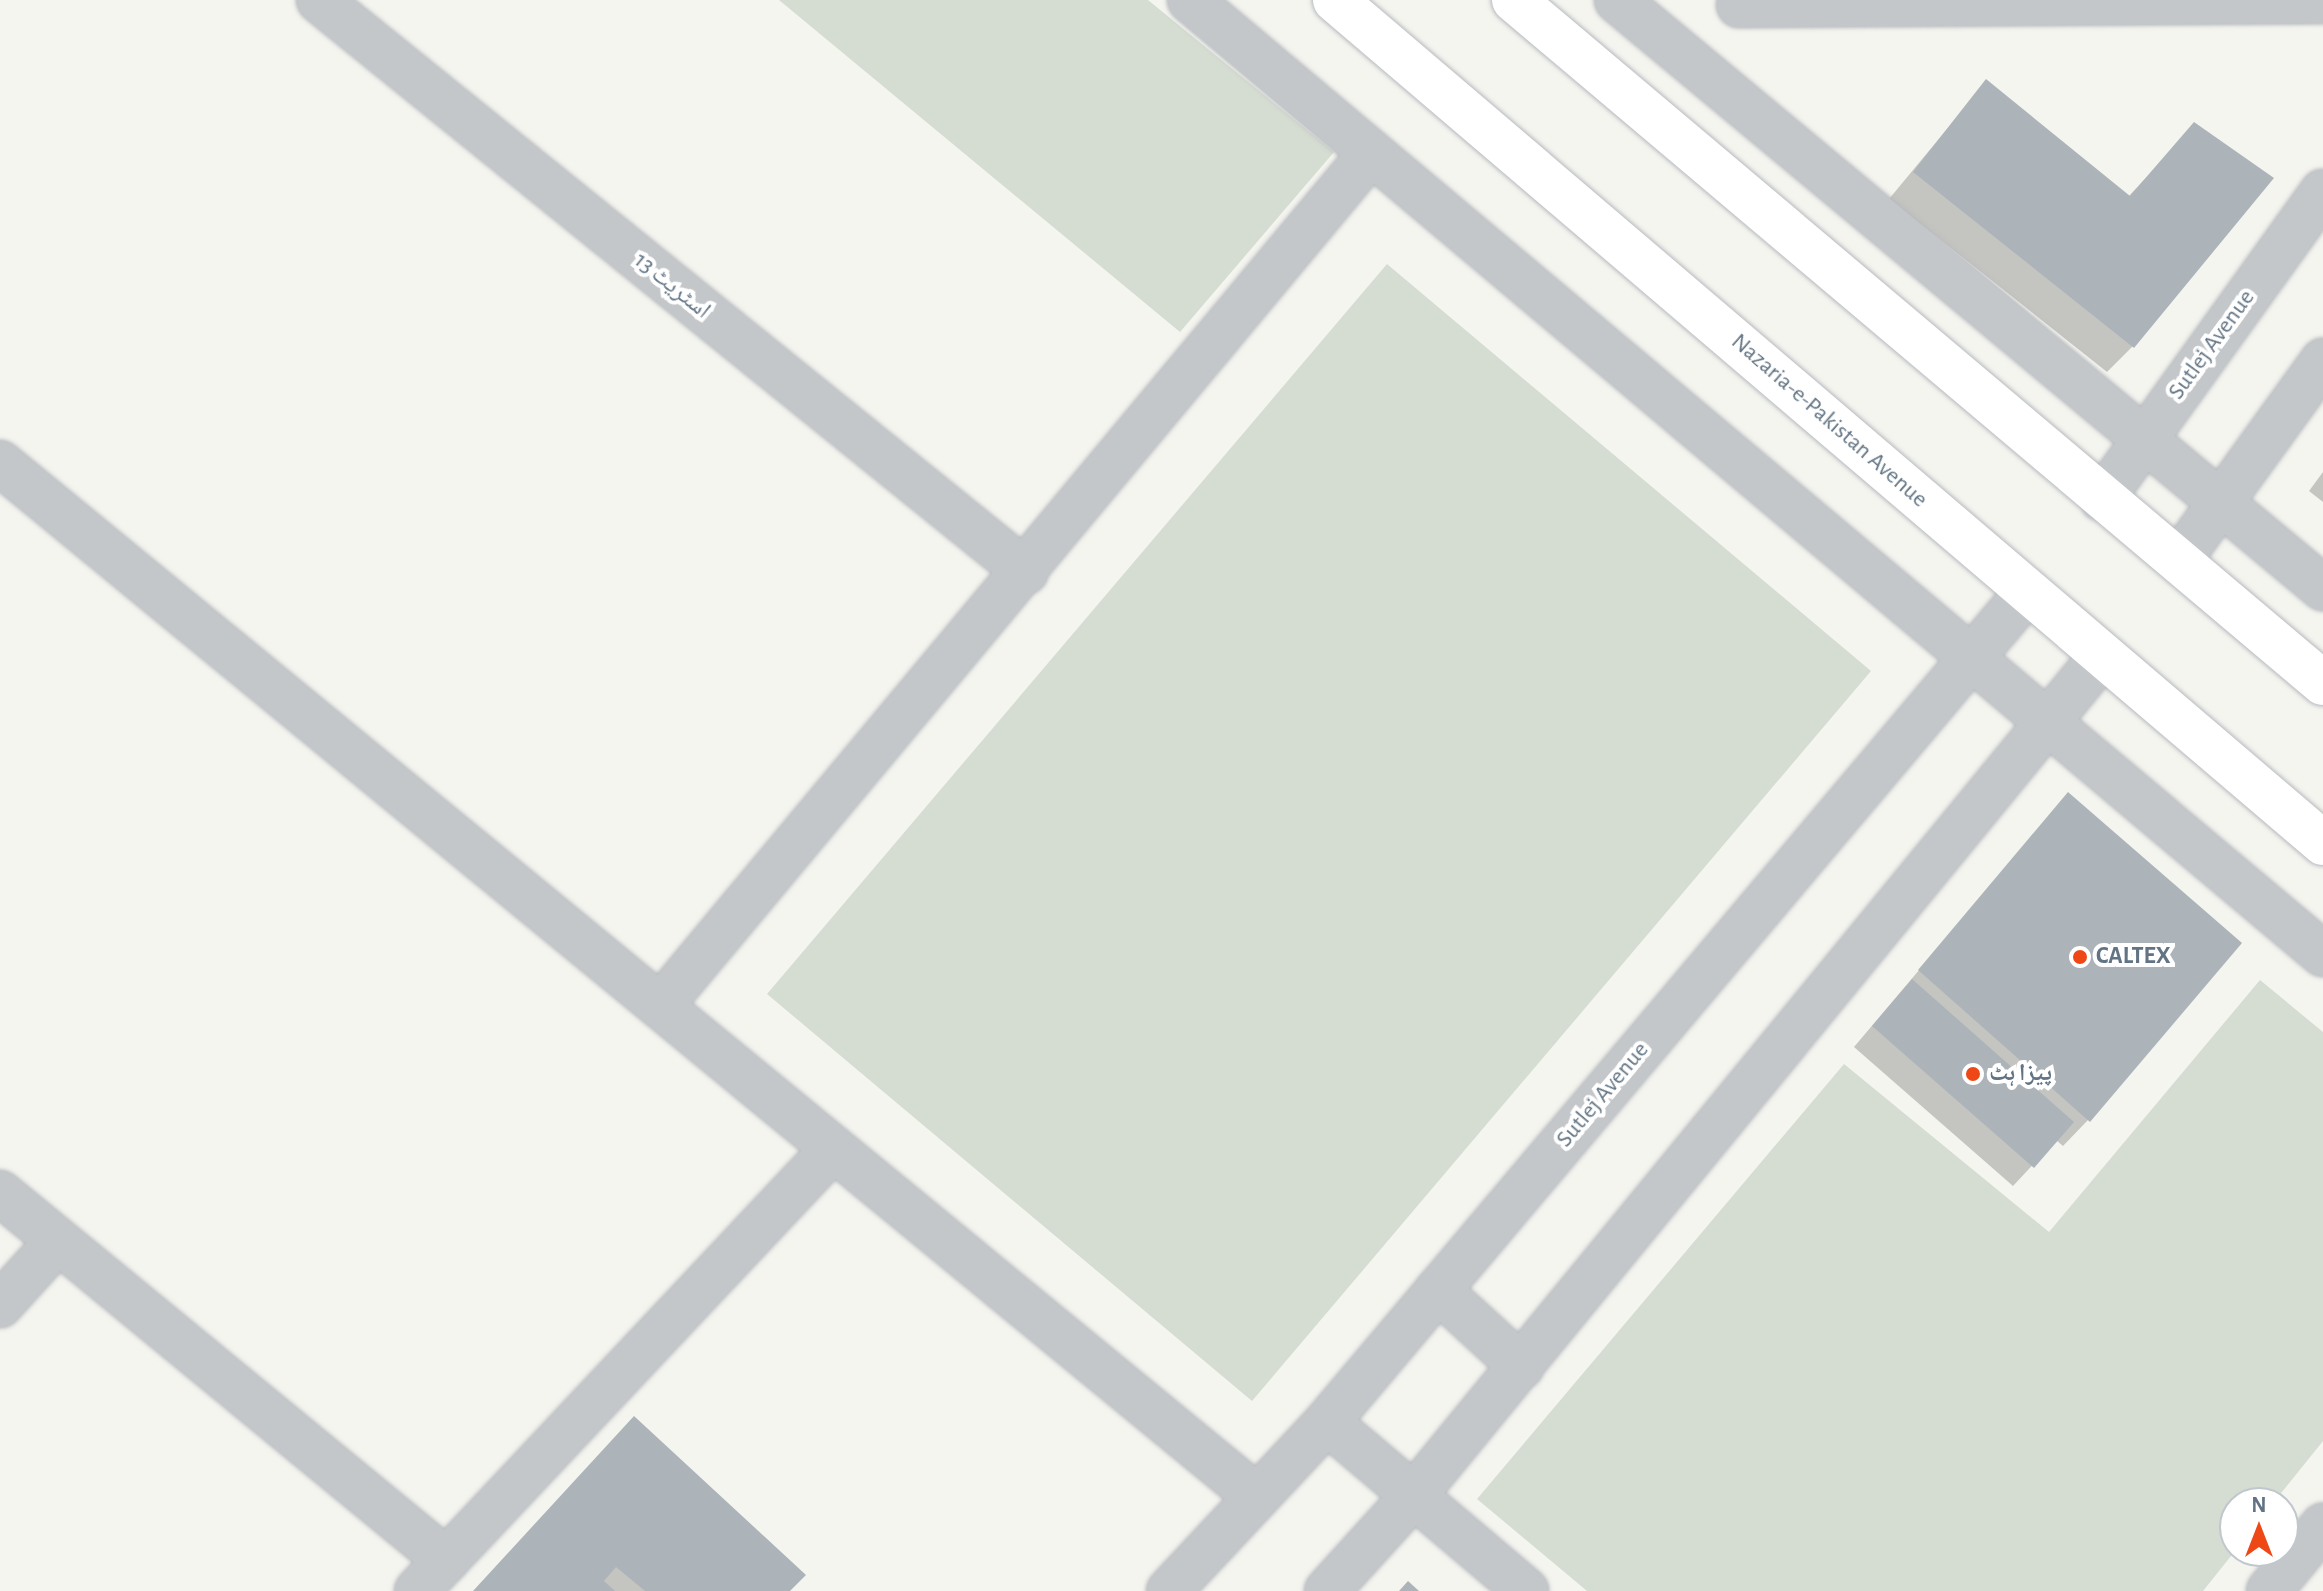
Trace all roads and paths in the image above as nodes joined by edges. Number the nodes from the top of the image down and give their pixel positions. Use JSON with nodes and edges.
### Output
{"nodes":[{"id":1,"x":319,"y":0,"type":"edge"},
{"id":2,"x":1190,"y":0,"type":"edge"},
{"id":3,"x":1335,"y":0,"type":"edge"},
{"id":4,"x":1514,"y":0,"type":"edge"},
{"id":5,"x":1617,"y":0,"type":"edge"},
{"id":6,"x":2323,"y":1,"type":"edge"},
{"id":7,"x":1739,"y":5,"type":"dead end"},
{"id":8,"x":1371,"y":153,"type":"junction"},
{"id":9,"x":2323,"y":192,"type":"edge"},
{"id":10,"x":2323,"y":361,"type":"edge"},
{"id":11,"x":2145,"y":437,"type":"junction"},
{"id":12,"x":0,"y":463,"type":"edge"},
{"id":13,"x":2102,"y":499,"type":"junction"},
{"id":14,"x":2220,"y":504,"type":"junction"},
{"id":15,"x":2179,"y":560,"type":"junction"},
{"id":16,"x":1026,"y":572,"type":"junction"},
{"id":17,"x":2323,"y":588,"type":"edge"},
{"id":18,"x":2028,"y":591,"type":"junction"},
{"id":19,"x":2101,"y":657,"type":"junction"},
{"id":20,"x":1973,"y":660,"type":"junction"},
{"id":21,"x":2323,"y":683,"type":"edge"},
{"id":22,"x":2048,"y":726,"type":"junction"},
{"id":23,"x":2323,"y":843,"type":"edge"},
{"id":24,"x":2323,"y":954,"type":"edge"},
{"id":25,"x":662,"y":1004,"type":"junction"},
{"id":26,"x":832,"y":1150,"type":"junction"},
{"id":27,"x":0,"y":1193,"type":"edge"},
{"id":28,"x":58,"y":1241,"type":"junction"},
{"id":29,"x":1438,"y":1290,"type":"junction"},
{"id":30,"x":0,"y":1305,"type":"edge"},
{"id":31,"x":1521,"y":1366,"type":"junction"},
{"id":32,"x":1327,"y":1422,"type":"junction"},
{"id":33,"x":1415,"y":1494,"type":"junction"},
{"id":34,"x":1256,"y":1496,"type":"junction"},
{"id":35,"x":2323,"y":1526,"type":"edge"},
{"id":36,"x":446,"y":1560,"type":"junction"},
{"id":37,"x":417,"y":1591,"type":"edge"},
{"id":38,"x":1169,"y":1591,"type":"edge"},
{"id":39,"x":1327,"y":1591,"type":"edge"},
{"id":40,"x":1526,"y":1591,"type":"edge"},
{"id":41,"x":2269,"y":1591,"type":"edge"}],
"edges":[{"from":1,"to":16,"type":"street","name":"اسٹریٹ 13"},
{"from":2,"to":8,"type":"street"},
{"from":3,"to":18,"type":"main road","name":"Nazaria-e-Pakistan Avenue"},
{"from":4,"to":13,"type":"main road"},
{"from":5,"to":11,"type":"street"},
{"from":6,"to":7,"type":"street"},
{"from":8,"to":16,"type":"street"},
{"from":8,"to":20,"type":"street"},
{"from":9,"to":11,"type":"street","name":"Sutlej Avenue"},
{"from":10,"to":14,"type":"street"},
{"from":11,"to":13,"type":"street","name":"Sutlej Avenue"},
{"from":11,"to":14,"type":"street"},
{"from":12,"to":25,"type":"street"},
{"from":13,"to":15,"type":"main road"},
{"from":14,"to":15,"type":"street"},
{"from":14,"to":17,"type":"street"},
{"from":15,"to":21,"type":"main road"},
{"from":16,"to":25,"type":"street"},
{"from":18,"to":19,"type":"main road","name":"Nazaria-e-Pakistan Avenue"},
{"from":18,"to":20,"type":"street","name":"Sutlej Avenue"},
{"from":19,"to":22,"type":"street"},
{"from":19,"to":23,"type":"main road","name":"Nazaria-e-Pakistan Avenue"},
{"from":20,"to":22,"type":"street"},
{"from":20,"to":29,"type":"street","name":"Sutlej Avenue"},
{"from":22,"to":24,"type":"street"},
{"from":22,"to":31,"type":"street"},
{"from":25,"to":26,"type":"street"},
{"from":26,"to":34,"type":"street"},
{"from":26,"to":36,"type":"street"},
{"from":27,"to":28,"type":"street"},
{"from":28,"to":30,"type":"street"},
{"from":28,"to":36,"type":"street"},
{"from":29,"to":31,"type":"street"},
{"from":29,"to":32,"type":"street","name":"Sutlej Avenue"},
{"from":31,"to":33,"type":"street"},
{"from":32,"to":33,"type":"street"},
{"from":32,"to":34,"type":"street","name":"Sutlej Avenue"},
{"from":33,"to":39,"type":"street"},
{"from":33,"to":40,"type":"street"},
{"from":34,"to":38,"type":"street","name":"Sutlej Avenue"},
{"from":35,"to":41,"type":"street"},
{"from":36,"to":37,"type":"street"}]}
